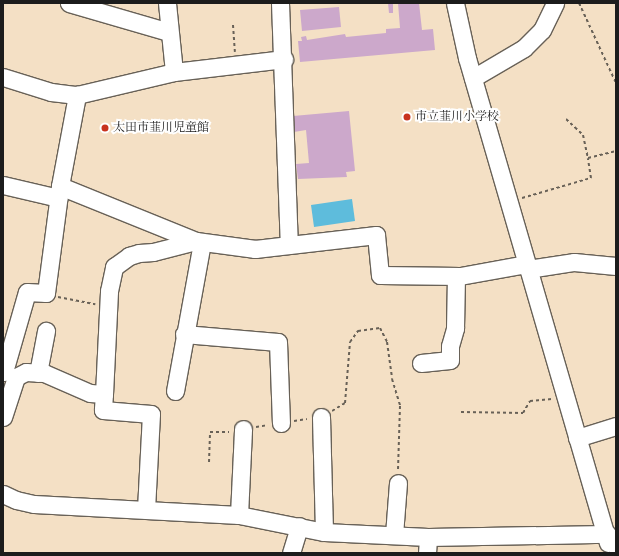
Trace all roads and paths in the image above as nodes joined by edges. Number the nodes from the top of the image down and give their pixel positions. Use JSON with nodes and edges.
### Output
{"nodes":[{"id":1,"x":69,"y":3,"type":"edge"},
{"id":2,"x":167,"y":3,"type":"edge"},
{"id":3,"x":280,"y":3,"type":"edge"},
{"id":4,"x":455,"y":3,"type":"edge"},
{"id":5,"x":555,"y":3,"type":"edge"},
{"id":6,"x":579,"y":3,"type":"edge"},
{"id":7,"x":234,"y":25,"type":"dead end"},
{"id":8,"x":169,"y":32,"type":"junction"},
{"id":9,"x":284,"y":59,"type":"junction"},
{"id":10,"x":236,"y":65,"type":"junction"},
{"id":11,"x":174,"y":72,"type":"junction"},
{"id":12,"x":3,"y":77,"type":"edge"},
{"id":13,"x":473,"y":78,"type":"junction"},
{"id":14,"x":616,"y":83,"type":"edge"},
{"id":15,"x":77,"y":95,"type":"junction"},
{"id":16,"x":566,"y":119,"type":"dead end"},
{"id":17,"x":616,"y":151,"type":"edge"},
{"id":18,"x":588,"y":158,"type":"junction"},
{"id":19,"x":3,"y":185,"type":"edge"},
{"id":20,"x":59,"y":192,"type":"junction"},
{"id":21,"x":510,"y":202,"type":"junction"},
{"id":22,"x":199,"y":241,"type":"junction"},
{"id":23,"x":289,"y":245,"type":"junction"},
{"id":24,"x":527,"y":266,"type":"junction"},
{"id":25,"x":616,"y":266,"type":"edge"},
{"id":26,"x":456,"y":276,"type":"junction"},
{"id":27,"x":56,"y":297,"type":"dead end"},
{"id":28,"x":108,"y":306,"type":"junction"},
{"id":29,"x":46,"y":331,"type":"dead end"},
{"id":30,"x":184,"y":334,"type":"junction"},
{"id":31,"x":421,"y":363,"type":"dead end"},
{"id":32,"x":38,"y":373,"type":"junction"},
{"id":33,"x":8,"y":374,"type":"edge"},
{"id":34,"x":175,"y":391,"type":"dead end"},
{"id":35,"x":104,"y":394,"type":"junction"},
{"id":36,"x":568,"y":398,"type":"junction"},
{"id":37,"x":461,"y":412,"type":"dead end"},
{"id":38,"x":3,"y":417,"type":"edge"},
{"id":39,"x":321,"y":417,"type":"junction"},
{"id":40,"x":281,"y":423,"type":"junction"},
{"id":41,"x":616,"y":426,"type":"edge"},
{"id":42,"x":242,"y":429,"type":"junction"},
{"id":43,"x":577,"y":438,"type":"junction"},
{"id":44,"x":209,"y":462,"type":"dead end"},
{"id":45,"x":398,"y":483,"type":"joint"},
{"id":46,"x":3,"y":494,"type":"edge"},
{"id":47,"x":146,"y":510,"type":"junction"},
{"id":48,"x":239,"y":515,"type":"junction"},
{"id":49,"x":299,"y":526,"type":"junction"},
{"id":50,"x":324,"y":532,"type":"junction"},
{"id":51,"x":394,"y":535,"type":"junction"},
{"id":52,"x":611,"y":540,"type":"edge"},
{"id":53,"x":428,"y":545,"type":"edge"},
{"id":54,"x":291,"y":553,"type":"edge"},
{"id":55,"x":610,"y":553,"type":"edge"}],
"edges":[{"from":1,"to":8,"type":"street"},
{"from":2,"to":8,"type":"street"},
{"from":3,"to":9,"type":"street"},
{"from":4,"to":13,"type":"street"},
{"from":5,"to":13,"type":"street"},
{"from":6,"to":14,"type":"path"},
{"from":7,"to":10,"type":"path"},
{"from":8,"to":11,"type":"street"},
{"from":9,"to":10,"type":"street"},
{"from":9,"to":23,"type":"street"},
{"from":10,"to":11,"type":"street"},
{"from":11,"to":15,"type":"street"},
{"from":12,"to":15,"type":"street"},
{"from":13,"to":21,"type":"street"},
{"from":15,"to":20,"type":"street"},
{"from":16,"to":18,"type":"path"},
{"from":17,"to":18,"type":"path"},
{"from":18,"to":21,"type":"path"},
{"from":19,"to":20,"type":"street"},
{"from":20,"to":22,"type":"street"},
{"from":20,"to":33,"type":"street"},
{"from":21,"to":24,"type":"street"},
{"from":22,"to":23,"type":"street"},
{"from":22,"to":28,"type":"street"},
{"from":22,"to":30,"type":"street"},
{"from":23,"to":26,"type":"street"},
{"from":24,"to":25,"type":"street"},
{"from":24,"to":26,"type":"street"},
{"from":24,"to":36,"type":"street"},
{"from":26,"to":31,"type":"street"},
{"from":27,"to":28,"type":"path"},
{"from":28,"to":35,"type":"street"},
{"from":29,"to":32,"type":"street"},
{"from":30,"to":34,"type":"street"},
{"from":30,"to":40,"type":"street"},
{"from":32,"to":33,"type":"street"},
{"from":32,"to":35,"type":"street"},
{"from":33,"to":38,"type":"street"},
{"from":35,"to":47,"type":"street"},
{"from":36,"to":37,"type":"path"},
{"from":36,"to":43,"type":"street"},
{"from":39,"to":40,"type":"path"},
{"from":39,"to":45,"type":"path"},
{"from":39,"to":50,"type":"street"},
{"from":40,"to":42,"type":"path"},
{"from":41,"to":43,"type":"street"},
{"from":42,"to":44,"type":"path"},
{"from":42,"to":48,"type":"street"},
{"from":43,"to":52,"type":"street"},
{"from":45,"to":51,"type":"street"},
{"from":46,"to":47,"type":"street"},
{"from":47,"to":48,"type":"street"},
{"from":48,"to":49,"type":"street"},
{"from":49,"to":50,"type":"street"},
{"from":49,"to":54,"type":"street"},
{"from":50,"to":51,"type":"street"},
{"from":51,"to":53,"type":"street"},
{"from":52,"to":53,"type":"street"},
{"from":52,"to":55,"type":"street"}]}
